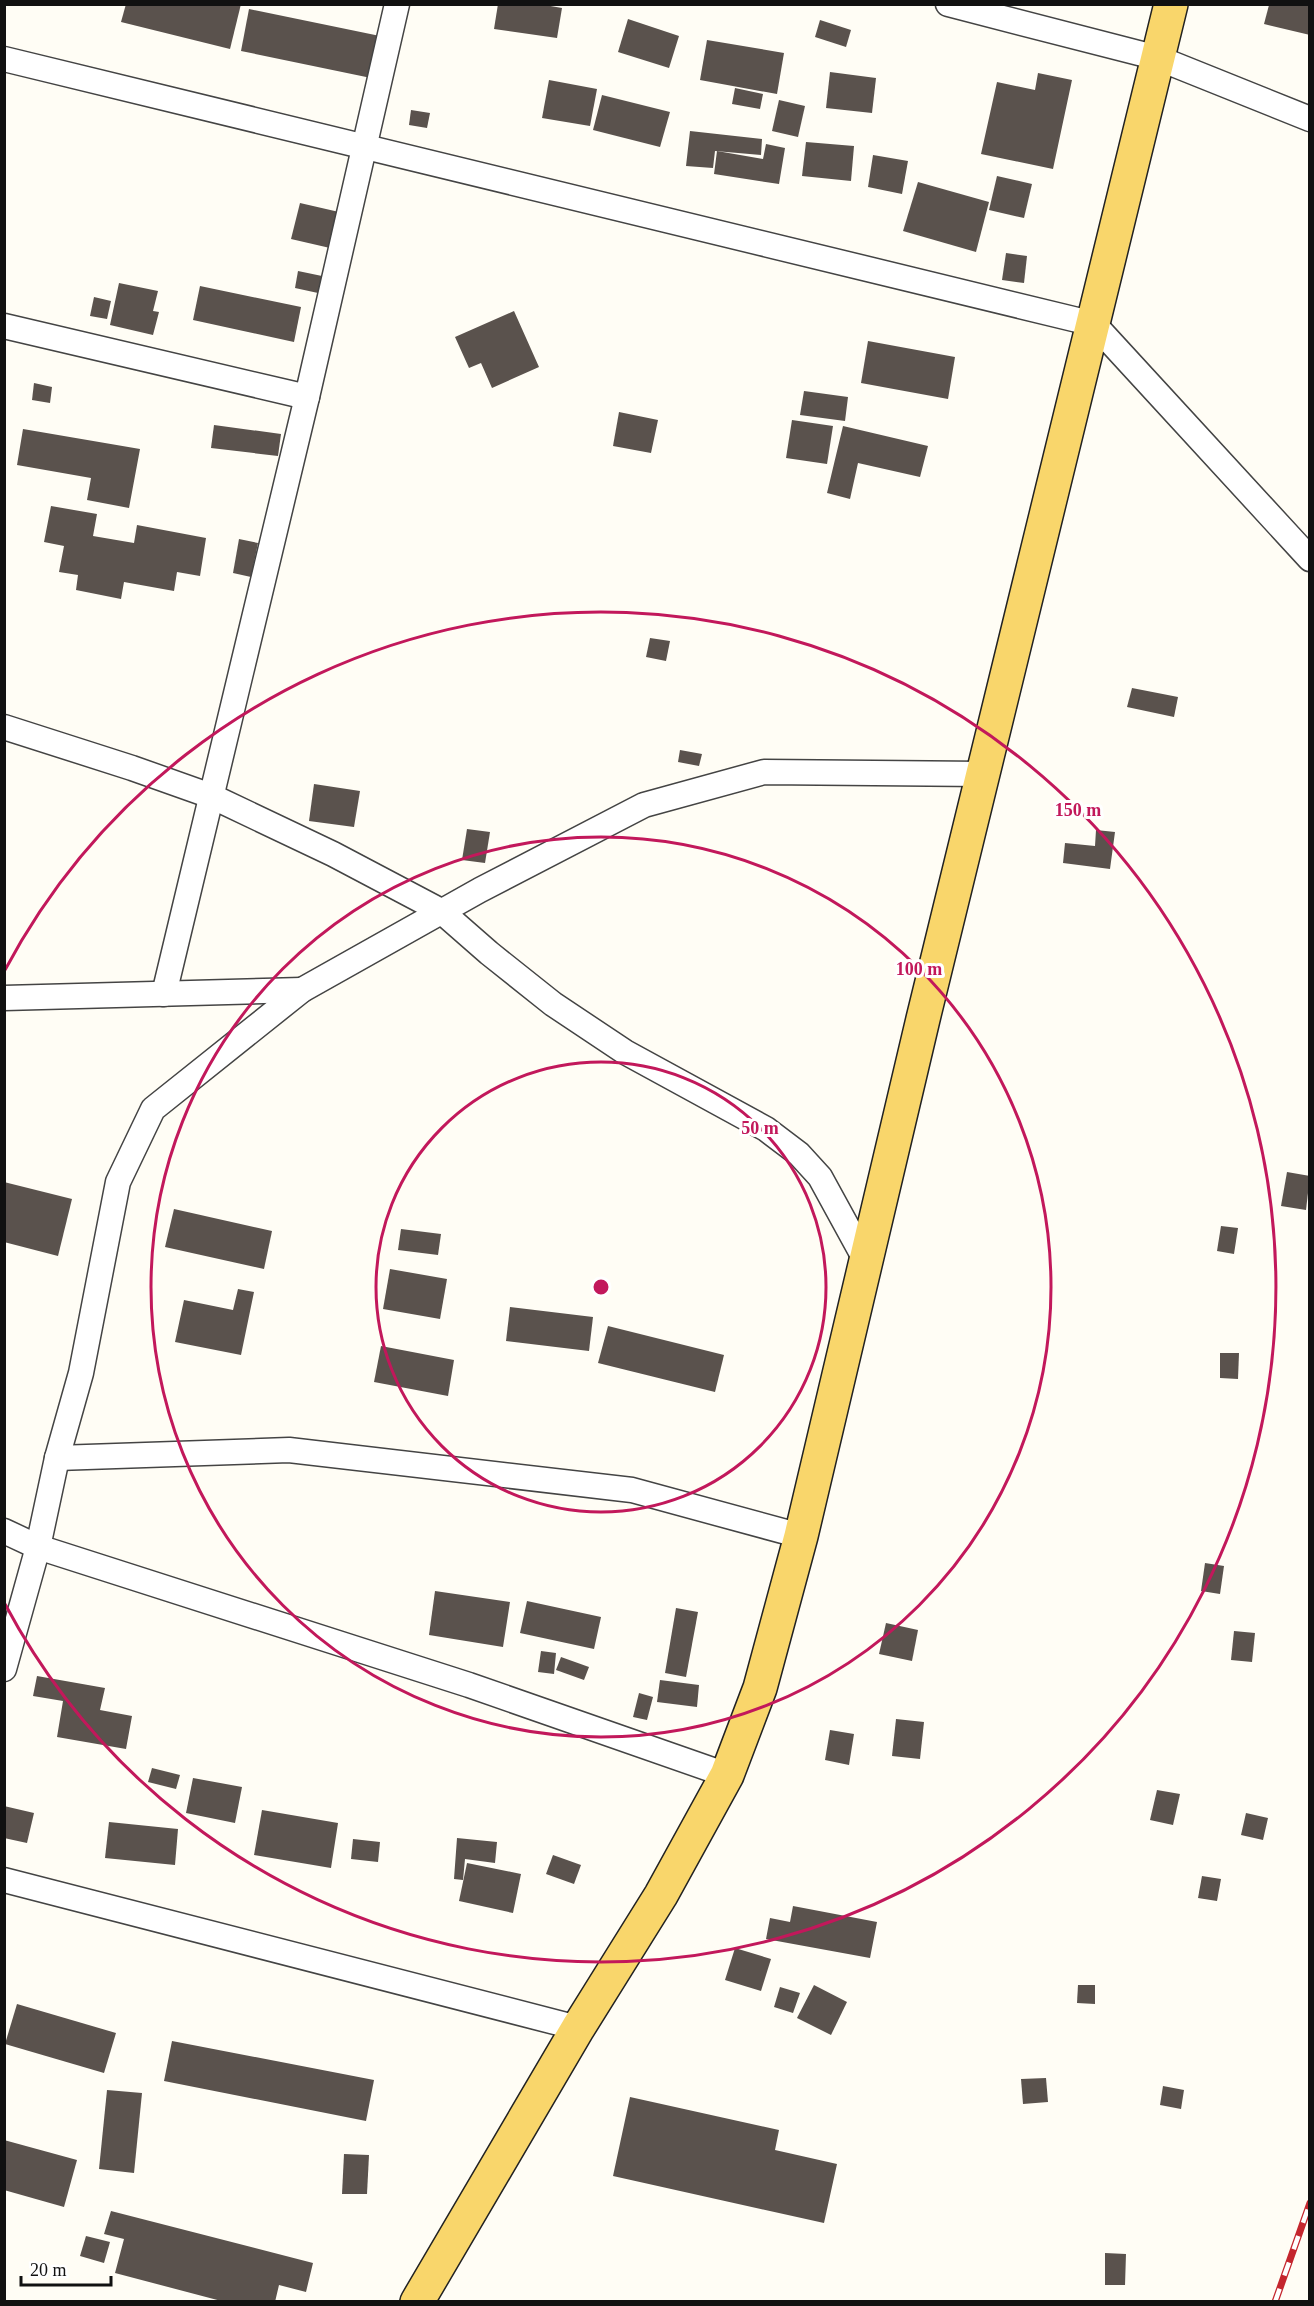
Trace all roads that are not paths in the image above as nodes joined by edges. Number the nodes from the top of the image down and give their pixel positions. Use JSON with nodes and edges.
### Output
{"nodes":[{"id":1,"x":397,"y":4,"type":"edge"},
{"id":2,"x":948,"y":4,"type":"edge"},
{"id":3,"x":1171,"y":4,"type":"edge"},
{"id":4,"x":1158,"y":58,"type":"junction"},
{"id":5,"x":4,"y":59,"type":"edge"},
{"id":6,"x":1310,"y":119,"type":"edge"},
{"id":7,"x":365,"y":147,"type":"junction"},
{"id":8,"x":1094,"y":324,"type":"junction"},
{"id":9,"x":4,"y":326,"type":"edge"},
{"id":10,"x":307,"y":397,"type":"junction"},
{"id":11,"x":1310,"y":559,"type":"edge"},
{"id":12,"x":4,"y":728,"type":"edge"},
{"id":13,"x":984,"y":774,"type":"junction"},
{"id":14,"x":211,"y":796,"type":"junction"},
{"id":15,"x":441,"y":911,"type":"junction"},
{"id":16,"x":302,"y":990,"type":"junction"},
{"id":17,"x":164,"y":994,"type":"junction"},
{"id":18,"x":4,"y":998,"type":"edge"},
{"id":19,"x":866,"y":1261,"type":"junction"},
{"id":20,"x":57,"y":1458,"type":"junction"},
{"id":21,"x":4,"y":1531,"type":"edge"},
{"id":22,"x":801,"y":1536,"type":"junction"},
{"id":23,"x":38,"y":1547,"type":"junction"},
{"id":24,"x":4,"y":1669,"type":"edge"},
{"id":25,"x":727,"y":1775,"type":"junction"},
{"id":26,"x":4,"y":1880,"type":"edge"},
{"id":27,"x":578,"y":2028,"type":"junction"},
{"id":28,"x":417,"y":2301,"type":"edge"}],
"edges":[{"from":1,"to":7,"type":"street"},
{"from":2,"to":4,"type":"street"},
{"from":3,"to":4,"type":"main road"},
{"from":4,"to":6,"type":"street"},
{"from":4,"to":8,"type":"main road"},
{"from":5,"to":7,"type":"street"},
{"from":7,"to":8,"type":"street"},
{"from":7,"to":10,"type":"street"},
{"from":8,"to":11,"type":"street"},
{"from":8,"to":13,"type":"main road"},
{"from":9,"to":10,"type":"street"},
{"from":10,"to":14,"type":"street"},
{"from":12,"to":14,"type":"street"},
{"from":13,"to":15,"type":"street"},
{"from":13,"to":19,"type":"main road"},
{"from":14,"to":15,"type":"street"},
{"from":14,"to":17,"type":"street"},
{"from":15,"to":16,"type":"street"},
{"from":15,"to":19,"type":"street"},
{"from":16,"to":17,"type":"street"},
{"from":16,"to":20,"type":"street"},
{"from":17,"to":18,"type":"street"},
{"from":19,"to":22,"type":"main road"},
{"from":20,"to":22,"type":"street"},
{"from":20,"to":23,"type":"street"},
{"from":21,"to":23,"type":"street"},
{"from":22,"to":25,"type":"main road"},
{"from":23,"to":24,"type":"street"},
{"from":23,"to":25,"type":"street"},
{"from":25,"to":27,"type":"main road"},
{"from":26,"to":27,"type":"street"},
{"from":27,"to":28,"type":"main road"}]}
